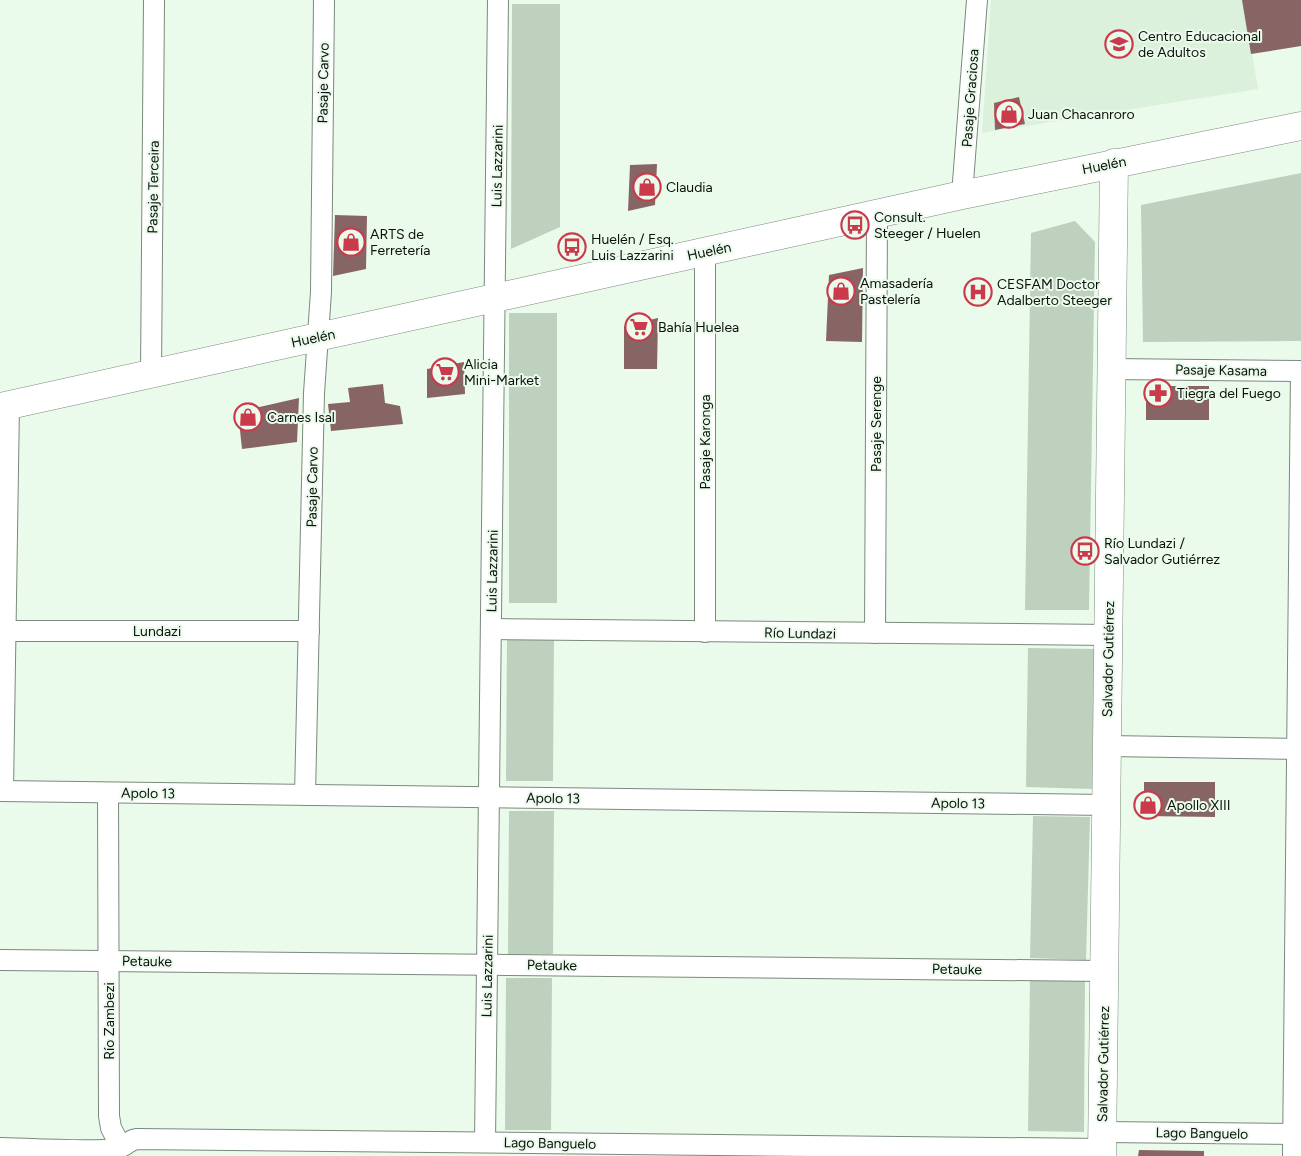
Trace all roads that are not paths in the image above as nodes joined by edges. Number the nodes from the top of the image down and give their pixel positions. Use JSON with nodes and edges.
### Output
{"nodes":[{"id":1,"x":154,"y":0,"type":"edge"},
{"id":2,"x":324,"y":0,"type":"edge"},
{"id":3,"x":498,"y":0,"type":"edge"},
{"id":4,"x":977,"y":0,"type":"edge"},
{"id":5,"x":1301,"y":126,"type":"edge"},
{"id":6,"x":1114,"y":163,"type":"junction"},
{"id":7,"x":962,"y":195,"type":"junction"},
{"id":8,"x":877,"y":214,"type":"junction"},
{"id":9,"x":705,"y":252,"type":"junction"},
{"id":10,"x":496,"y":298,"type":"junction"},
{"id":11,"x":318,"y":337,"type":"junction"},
{"id":12,"x":1112,"y":369,"type":"junction"},
{"id":13,"x":1301,"y":371,"type":"edge"},
{"id":14,"x":151,"y":374,"type":"junction"},
{"id":15,"x":5,"y":406,"type":"edge"},
{"id":16,"x":492,"y":629,"type":"junction"},
{"id":17,"x":6,"y":631,"type":"junction"},
{"id":18,"x":308,"y":631,"type":"junction"},
{"id":19,"x":705,"y":632,"type":"junction"},
{"id":20,"x":875,"y":633,"type":"junction"},
{"id":21,"x":1109,"y":635,"type":"junction"},
{"id":22,"x":1107,"y":746,"type":"junction"},
{"id":23,"x":1299,"y":748,"type":"edge"},
{"id":24,"x":1,"y":791,"type":"edge"},
{"id":25,"x":108,"y":793,"type":"junction"},
{"id":26,"x":305,"y":795,"type":"junction"},
{"id":27,"x":490,"y":797,"type":"junction"},
{"id":28,"x":1106,"y":804,"type":"junction"},
{"id":29,"x":0,"y":960,"type":"edge"},
{"id":30,"x":108,"y":961,"type":"junction"},
{"id":31,"x":487,"y":965,"type":"junction"},
{"id":32,"x":1104,"y":970,"type":"junction"},
{"id":33,"x":1297,"y":1134,"type":"edge"},
{"id":34,"x":485,"y":1142,"type":"junction"},
{"id":35,"x":1103,"y":1146,"type":"edge"},
{"id":36,"x":0,"y":1148,"type":"edge"},
{"id":37,"x":367,"y":1148,"type":"edge"},
{"id":38,"x":533,"y":1149,"type":"edge"},
{"id":39,"x":703,"y":1150,"type":"edge"},
{"id":40,"x":870,"y":1151,"type":"edge"},
{"id":41,"x":120,"y":1152,"type":"edge"},
{"id":42,"x":1293,"y":1156,"type":"edge"}],
"edges":[{"from":1,"to":14,"type":"street","name":"Pasaje Terceira"},
{"from":2,"to":11,"type":"street","name":"Pasaje Carvo"},
{"from":3,"to":10,"type":"street","name":"Luis Lazzarini"},
{"from":4,"to":7,"type":"street","name":"Pasaje Graciosa"},
{"from":5,"to":6,"type":"main road","name":"Huelén"},
{"from":6,"to":7,"type":"main road","name":"Huelén"},
{"from":6,"to":12,"type":"main road","name":"Salvador Gutiérrez"},
{"from":7,"to":8,"type":"main road","name":"Huelén"},
{"from":8,"to":9,"type":"main road","name":"Huelén"},
{"from":8,"to":20,"type":"street","name":"Pasaje Serenge"},
{"from":9,"to":10,"type":"main road","name":"Huelén"},
{"from":9,"to":19,"type":"street","name":"Pasaje Karonga"},
{"from":10,"to":11,"type":"main road","name":"Huelén"},
{"from":10,"to":16,"type":"street","name":"Luis Lazzarini"},
{"from":11,"to":14,"type":"main road","name":"Huelén"},
{"from":11,"to":18,"type":"street","name":"Pasaje Carvo"},
{"from":12,"to":13,"type":"street","name":"Pasaje Kasama"},
{"from":12,"to":21,"type":"main road","name":"Salvador Gutiérrez"},
{"from":13,"to":23,"type":"street"},
{"from":14,"to":15,"type":"main road","name":"Huelén"},
{"from":15,"to":17,"type":"street"},
{"from":16,"to":19,"type":"street","name":"Río Lundazi"},
{"from":16,"to":27,"type":"street","name":"Luis Lazzarini"},
{"from":17,"to":18,"type":"street","name":"Lundazi"},
{"from":17,"to":24,"type":"street"},
{"from":18,"to":26,"type":"street","name":"Pasaje Carvo"},
{"from":19,"to":20,"type":"street","name":"Río Lundazi"},
{"from":20,"to":21,"type":"street","name":"Río Lundazi"},
{"from":21,"to":22,"type":"main road","name":"Salvador Gutiérrez"},
{"from":22,"to":23,"type":"street"},
{"from":22,"to":28,"type":"main road","name":"Salvador Gutiérrez"},
{"from":23,"to":33,"type":"street"},
{"from":24,"to":25,"type":"street","name":"Apolo 13"},
{"from":25,"to":26,"type":"street","name":"Apolo 13"},
{"from":25,"to":30,"type":"street","name":"Río Zambezi"},
{"from":26,"to":27,"type":"street","name":"Apolo 13"},
{"from":27,"to":28,"type":"street","name":"Apolo 13"},
{"from":27,"to":31,"type":"street","name":"Luis Lazzarini"},
{"from":28,"to":32,"type":"main road","name":"Salvador Gutiérrez"},
{"from":29,"to":30,"type":"street","name":"Petauke"},
{"from":30,"to":31,"type":"street","name":"Petauke"},
{"from":30,"to":41,"type":"street","name":"Río Zambezi"},
{"from":31,"to":32,"type":"street","name":"Petauke"},
{"from":31,"to":34,"type":"street","name":"Luis Lazzarini"},
{"from":32,"to":35,"type":"main road","name":"Salvador Gutiérrez"},
{"from":33,"to":35,"type":"street","name":"Lago Banguelo"},
{"from":33,"to":42,"type":"street"},
{"from":34,"to":37,"type":"street","name":"Lago Banguelo"},
{"from":34,"to":38,"type":"street","name":"Lago Banguelo"},
{"from":35,"to":40,"type":"street","name":"Lago Banguelo"},
{"from":36,"to":41,"type":"street","name":"Lago Banguelo"},
{"from":37,"to":41,"type":"street","name":"Lago Banguelo"},
{"from":38,"to":39,"type":"street","name":"Lago Banguelo"},
{"from":39,"to":40,"type":"street","name":"Lago Banguelo"}]}
